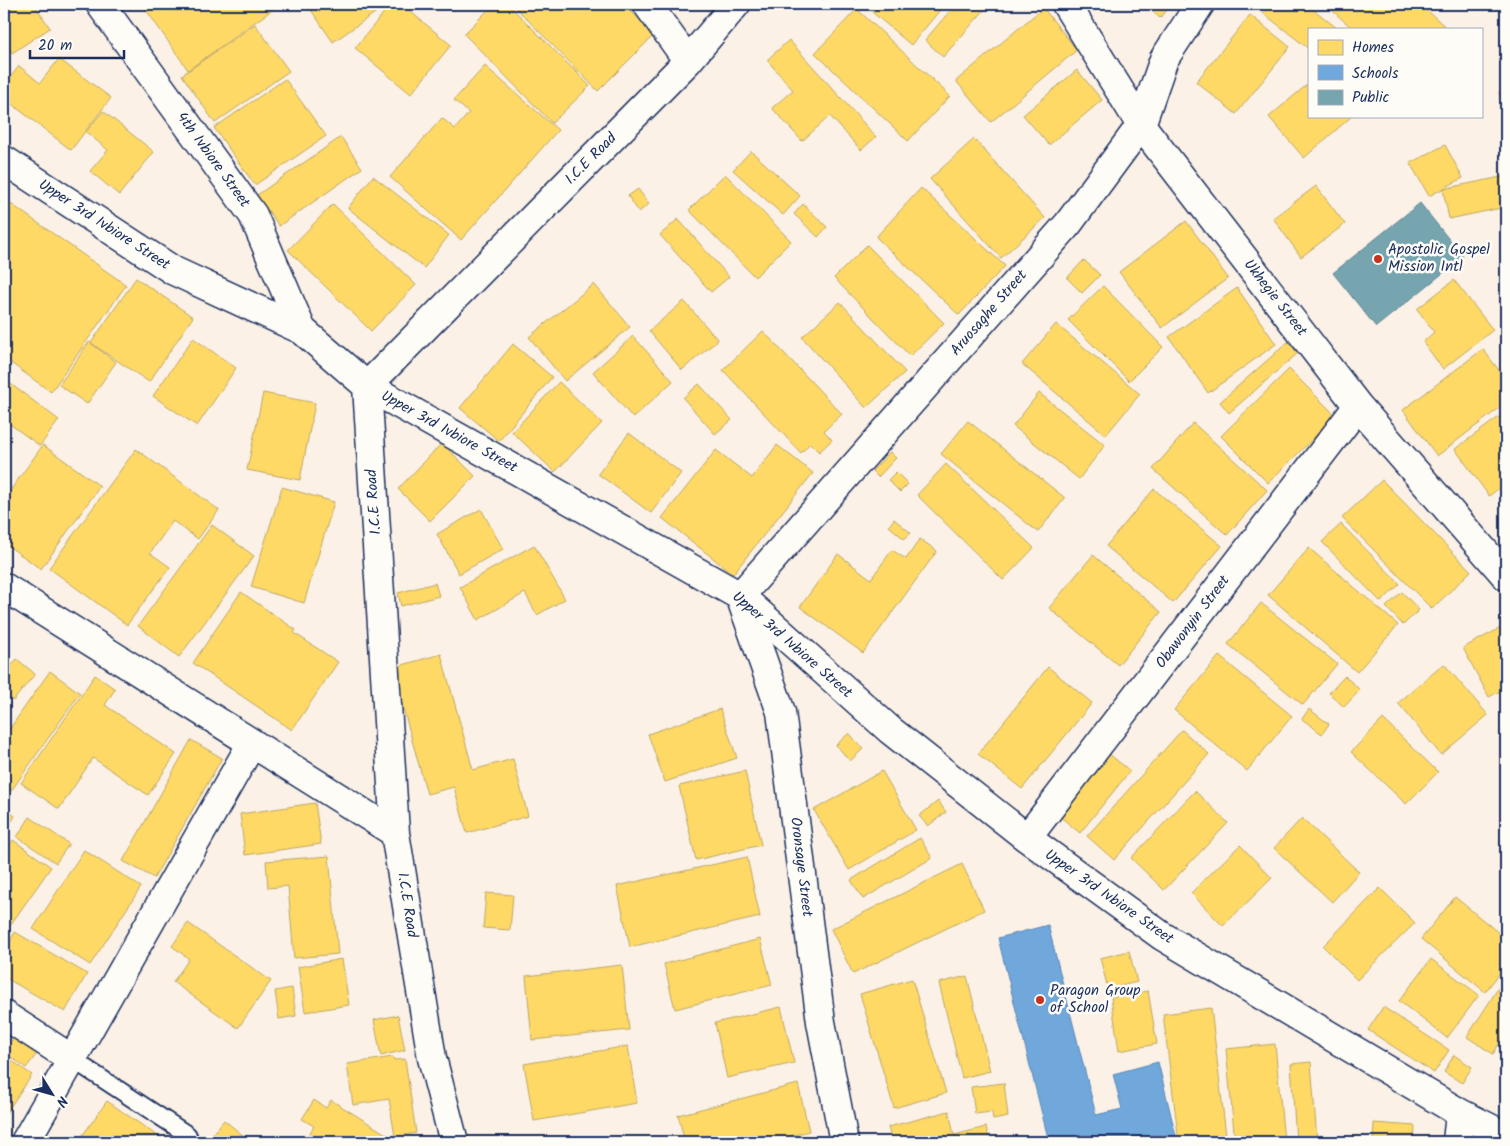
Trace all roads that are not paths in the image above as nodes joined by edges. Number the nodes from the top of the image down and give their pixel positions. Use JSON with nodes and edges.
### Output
{"nodes":[{"id":1,"x":100,"y":4,"type":"edge"},
{"id":2,"x":647,"y":4,"type":"edge"},
{"id":3,"x":736,"y":4,"type":"edge"},
{"id":4,"x":1066,"y":4,"type":"edge"},
{"id":5,"x":1200,"y":4,"type":"edge"},
{"id":6,"x":688,"y":61,"type":"junction"},
{"id":7,"x":1141,"y":125,"type":"junction"},
{"id":8,"x":4,"y":160,"type":"edge"},
{"id":9,"x":302,"y":330,"type":"junction"},
{"id":10,"x":367,"y":386,"type":"junction"},
{"id":11,"x":1358,"y":406,"type":"junction"},
{"id":12,"x":1506,"y":576,"type":"edge"},
{"id":13,"x":4,"y":587,"type":"edge"},
{"id":14,"x":740,"y":596,"type":"junction"},
{"id":15,"x":252,"y":744,"type":"junction"},
{"id":16,"x":395,"y":833,"type":"junction"},
{"id":17,"x":1027,"y":838,"type":"junction"},
{"id":18,"x":4,"y":1015,"type":"edge"},
{"id":19,"x":72,"y":1059,"type":"junction"},
{"id":20,"x":1460,"y":1113,"type":"junction"},
{"id":21,"x":188,"y":1135,"type":"dead end"},
{"id":22,"x":1506,"y":1136,"type":"edge"},
{"id":23,"x":25,"y":1142,"type":"edge"},
{"id":24,"x":454,"y":1142,"type":"edge"},
{"id":25,"x":844,"y":1142,"type":"edge"},
{"id":26,"x":1457,"y":1142,"type":"edge"}],
"edges":[{"from":1,"to":9,"type":"street","name":"4th Ivbiore Street"},
{"from":2,"to":6,"type":"street"},
{"from":3,"to":6,"type":"street","name":"I.C.E Road"},
{"from":4,"to":7,"type":"street","name":"Ukhegie Street"},
{"from":5,"to":7,"type":"street","name":"Aruosaghe Street"},
{"from":6,"to":10,"type":"street","name":"I.C.E Road"},
{"from":7,"to":11,"type":"street","name":"Ukhegie Street"},
{"from":7,"to":14,"type":"street","name":"Aruosaghe Street"},
{"from":8,"to":9,"type":"street","name":"Upper 3rd Ivbiore Street"},
{"from":9,"to":10,"type":"street","name":"Upper 3rd Ivbiore Street"},
{"from":10,"to":14,"type":"street","name":"Upper 3rd Ivbiore Street"},
{"from":10,"to":16,"type":"street","name":"I.C.E Road"},
{"from":11,"to":12,"type":"street","name":"Ukhegie Street"},
{"from":11,"to":17,"type":"street","name":"Obawonyin Street"},
{"from":13,"to":15,"type":"street"},
{"from":14,"to":17,"type":"street","name":"Upper 3rd Ivbiore Street"},
{"from":14,"to":25,"type":"street","name":"Oronsaye Street"},
{"from":15,"to":16,"type":"street"},
{"from":15,"to":19,"type":"street"},
{"from":16,"to":24,"type":"street","name":"I.C.E Road"},
{"from":17,"to":20,"type":"street","name":"Upper 3rd Ivbiore Street"},
{"from":18,"to":19,"type":"street"},
{"from":19,"to":21,"type":"lane"},
{"from":19,"to":23,"type":"street"},
{"from":20,"to":22,"type":"street","name":"Upper 3rd Ivbiore Street"},
{"from":20,"to":26,"type":"street"}]}
